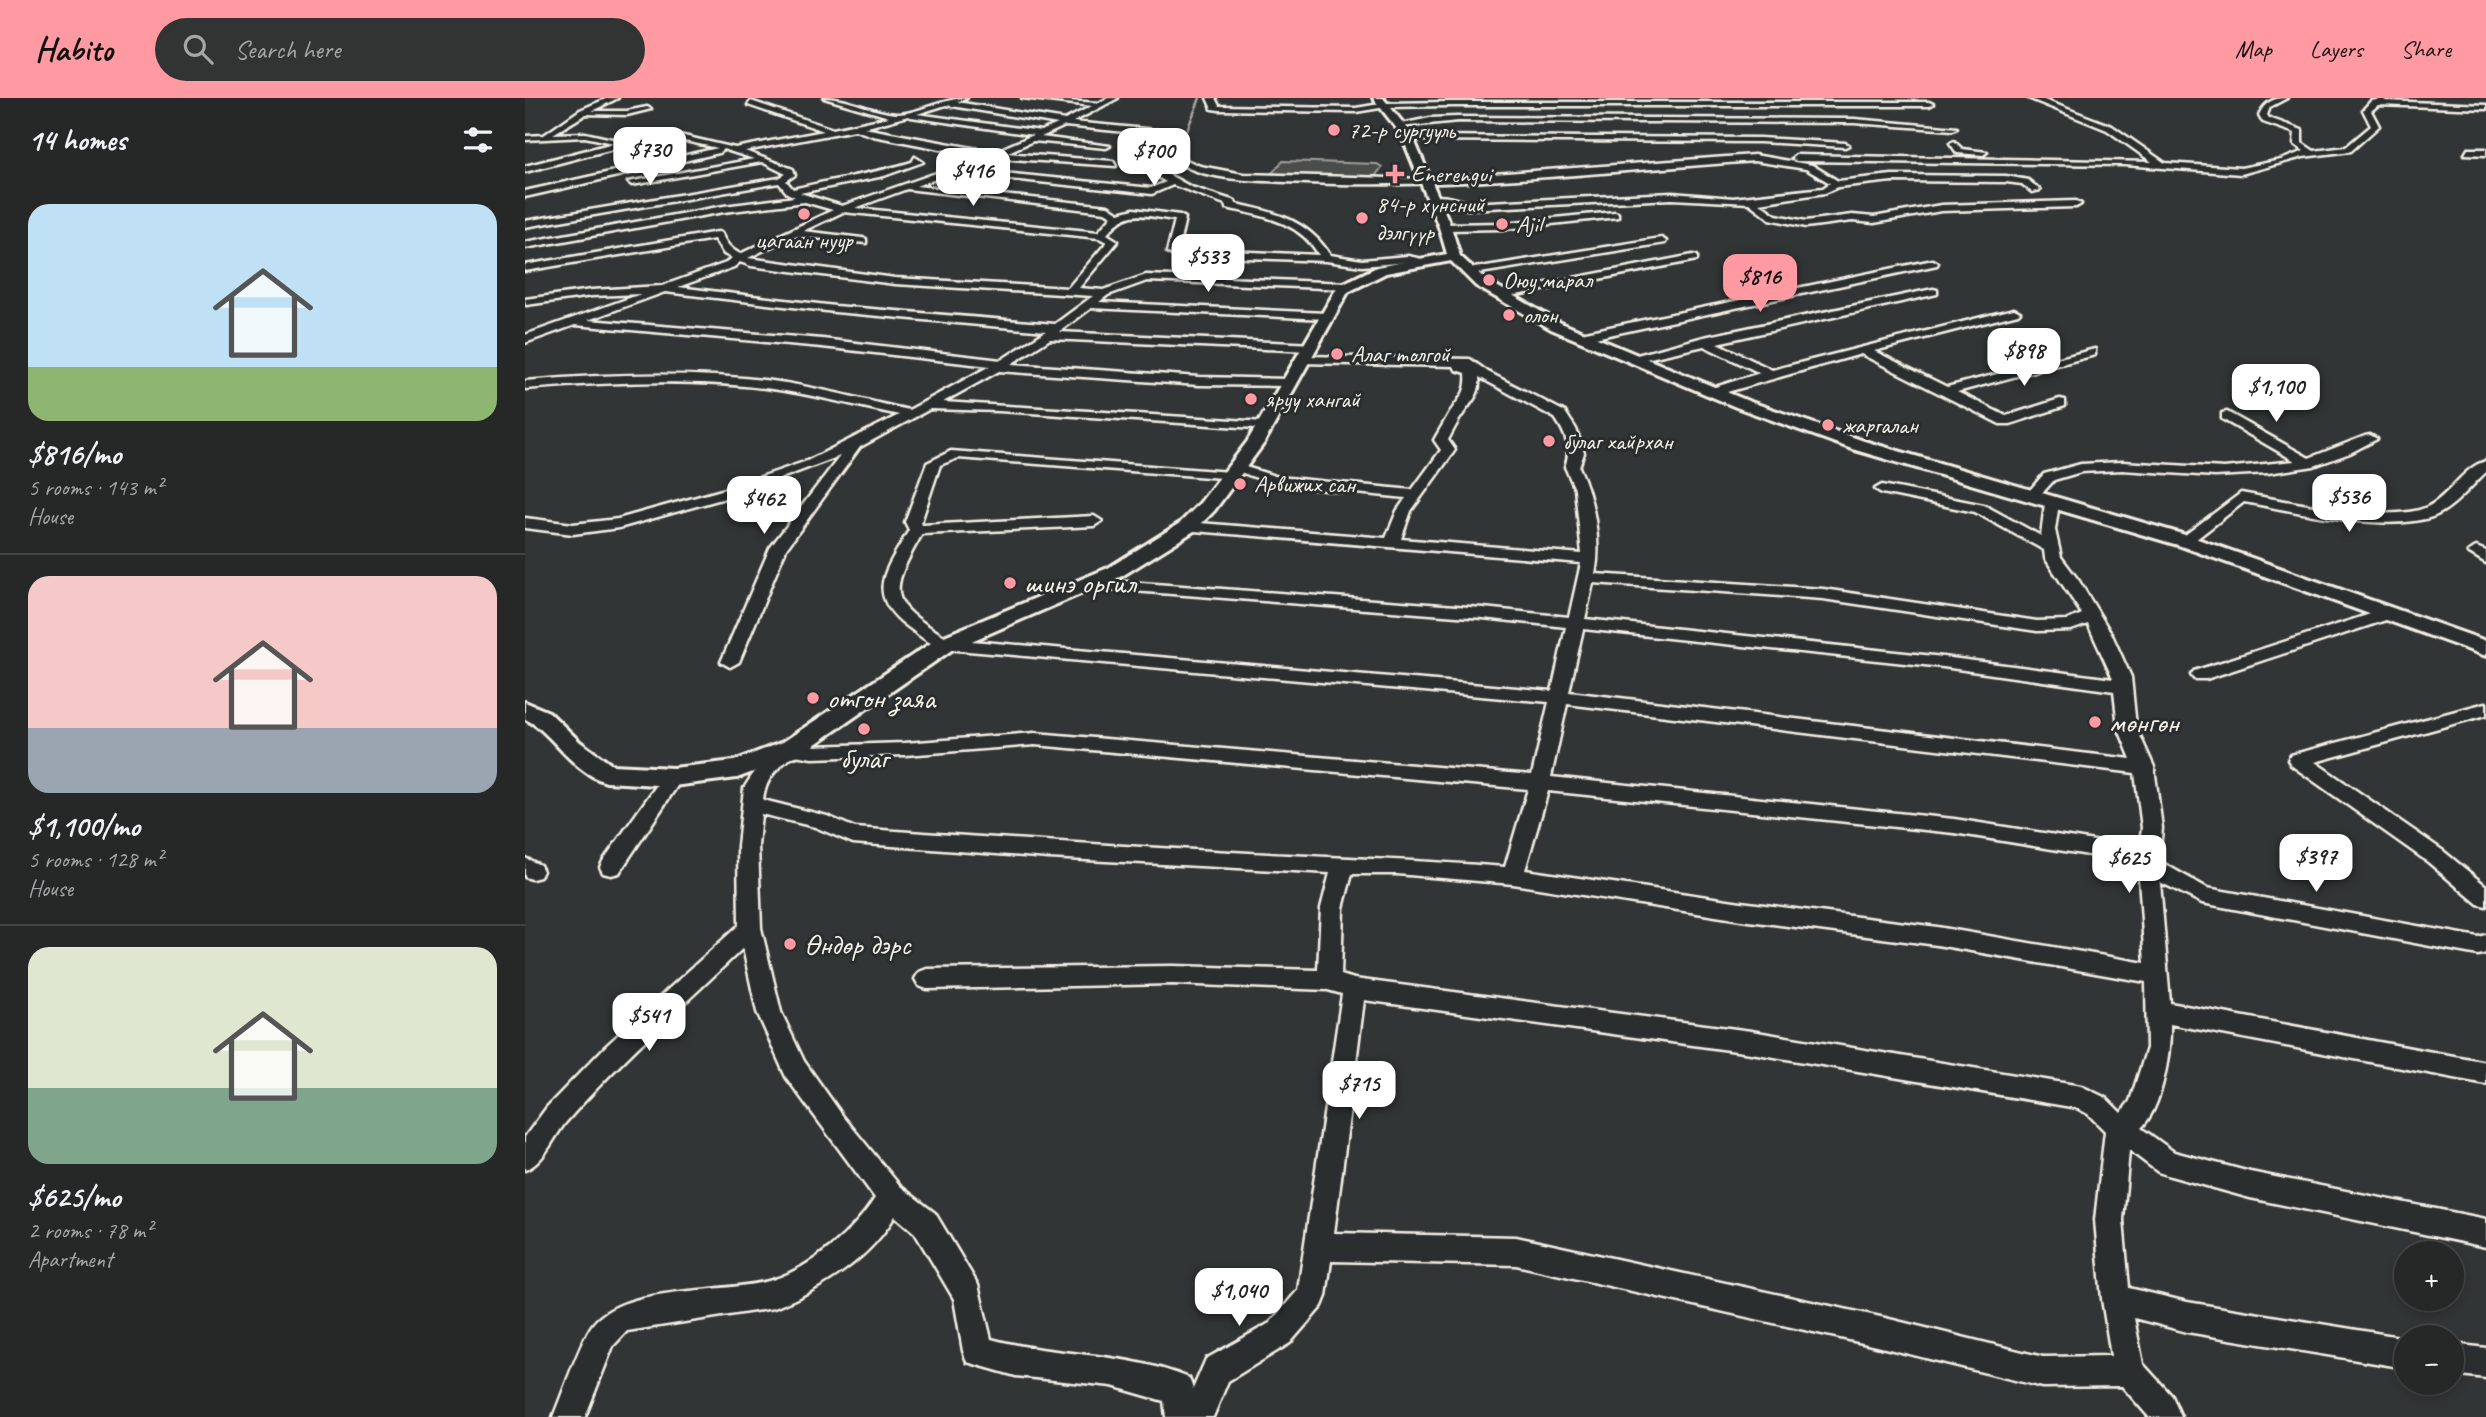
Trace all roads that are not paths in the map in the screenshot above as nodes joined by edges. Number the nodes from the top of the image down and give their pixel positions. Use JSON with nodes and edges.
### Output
{"nodes":[{"id":1,"x":614,"y":98,"type":"edge"},
{"id":2,"x":828,"y":98,"type":"edge"},
{"id":3,"x":926,"y":98,"type":"edge"},
{"id":4,"x":963,"y":98,"type":"edge"},
{"id":5,"x":1026,"y":98,"type":"edge"},
{"id":6,"x":1114,"y":98,"type":"edge"},
{"id":7,"x":1212,"y":98,"type":"edge"},
{"id":8,"x":1921,"y":98,"type":"edge"},
{"id":9,"x":2032,"y":98,"type":"edge"},
{"id":10,"x":2283,"y":98,"type":"edge"},
{"id":11,"x":2384,"y":98,"type":"edge"},
{"id":12,"x":1382,"y":102,"type":"edge"},
{"id":13,"x":751,"y":103,"type":"dead end"},
{"id":14,"x":943,"y":103,"type":"junction"},
{"id":15,"x":2374,"y":103,"type":"junction"},
{"id":16,"x":1886,"y":104,"type":"junction"},
{"id":17,"x":1929,"y":104,"type":"junction"},
{"id":18,"x":1101,"y":105,"type":"junction"},
{"id":19,"x":2486,"y":107,"type":"edge"},
{"id":20,"x":647,"y":109,"type":"dead end"},
{"id":21,"x":1937,"y":112,"type":"dead end"},
{"id":22,"x":581,"y":114,"type":"junction"},
{"id":23,"x":899,"y":115,"type":"junction"},
{"id":24,"x":1946,"y":119,"type":"dead end"},
{"id":25,"x":1174,"y":122,"type":"dead end"},
{"id":26,"x":1065,"y":124,"type":"junction"},
{"id":27,"x":1400,"y":125,"type":"junction"},
{"id":28,"x":1917,"y":125,"type":"junction"},
{"id":29,"x":1930,"y":126,"type":"junction"},
{"id":30,"x":854,"y":127,"type":"junction"},
{"id":31,"x":1953,"y":128,"type":"dead end"},
{"id":32,"x":831,"y":131,"type":"junction"},
{"id":33,"x":1160,"y":131,"type":"junction"},
{"id":34,"x":816,"y":133,"type":"junction"},
{"id":35,"x":544,"y":136,"type":"junction"},
{"id":36,"x":1037,"y":136,"type":"junction"},
{"id":37,"x":525,"y":138,"type":"edge"},
{"id":38,"x":1408,"y":138,"type":"junction"},
{"id":39,"x":625,"y":143,"type":"junction"},
{"id":40,"x":836,"y":143,"type":"dead end"},
{"id":41,"x":1954,"y":143,"type":"dead end"},
{"id":42,"x":1845,"y":145,"type":"dead end"},
{"id":43,"x":1106,"y":146,"type":"dead end"},
{"id":44,"x":731,"y":149,"type":"junction"},
{"id":45,"x":2468,"y":152,"type":"dead end"},
{"id":46,"x":2486,"y":152,"type":"edge"},
{"id":47,"x":995,"y":155,"type":"junction"},
{"id":48,"x":2301,"y":155,"type":"junction"},
{"id":49,"x":1753,"y":158,"type":"junction"},
{"id":50,"x":767,"y":159,"type":"junction"},
{"id":51,"x":1177,"y":159,"type":"dead end"},
{"id":52,"x":915,"y":160,"type":"dead end"},
{"id":53,"x":2033,"y":160,"type":"junction"},
{"id":54,"x":1112,"y":164,"type":"dead end"},
{"id":55,"x":2167,"y":165,"type":"junction"},
{"id":56,"x":525,"y":169,"type":"edge"},
{"id":57,"x":948,"y":170,"type":"junction"},
{"id":58,"x":1265,"y":178,"type":"junction"},
{"id":59,"x":781,"y":180,"type":"junction"},
{"id":60,"x":632,"y":181,"type":"dead end"},
{"id":61,"x":1173,"y":182,"type":"junction"},
{"id":62,"x":1425,"y":182,"type":"junction"},
{"id":63,"x":1836,"y":184,"type":"junction"},
{"id":64,"x":907,"y":186,"type":"junction"},
{"id":65,"x":2035,"y":190,"type":"dead end"},
{"id":66,"x":793,"y":192,"type":"junction"},
{"id":67,"x":525,"y":194,"type":"edge"},
{"id":68,"x":1239,"y":194,"type":"dead end"},
{"id":69,"x":805,"y":199,"type":"junction"},
{"id":70,"x":1432,"y":199,"type":"junction"},
{"id":71,"x":1759,"y":199,"type":"junction"},
{"id":72,"x":2076,"y":204,"type":"dead end"},
{"id":73,"x":842,"y":209,"type":"junction"},
{"id":74,"x":1615,"y":215,"type":"dead end"},
{"id":75,"x":1117,"y":216,"type":"junction"},
{"id":76,"x":525,"y":224,"type":"edge"},
{"id":77,"x":1445,"y":227,"type":"junction"},
{"id":78,"x":1305,"y":230,"type":"junction"},
{"id":79,"x":1291,"y":231,"type":"dead end"},
{"id":80,"x":790,"y":233,"type":"junction"},
{"id":81,"x":1101,"y":235,"type":"junction"},
{"id":82,"x":862,"y":241,"type":"dead end"},
{"id":83,"x":1661,"y":241,"type":"dead end"},
{"id":84,"x":525,"y":244,"type":"edge"},
{"id":85,"x":739,"y":258,"type":"junction"},
{"id":86,"x":1326,"y":258,"type":"junction"},
{"id":87,"x":1693,"y":258,"type":"dead end"},
{"id":88,"x":1426,"y":261,"type":"junction"},
{"id":89,"x":1933,"y":263,"type":"dead end"},
{"id":90,"x":1461,"y":265,"type":"junction"},
{"id":91,"x":525,"y":268,"type":"edge"},
{"id":92,"x":1348,"y":286,"type":"junction"},
{"id":93,"x":664,"y":289,"type":"junction"},
{"id":94,"x":1072,"y":290,"type":"junction"},
{"id":95,"x":1933,"y":292,"type":"dead end"},
{"id":96,"x":1104,"y":293,"type":"junction"},
{"id":97,"x":1501,"y":295,"type":"junction"},
{"id":98,"x":526,"y":302,"type":"edge"},
{"id":99,"x":1089,"y":305,"type":"junction"},
{"id":100,"x":2014,"y":312,"type":"dead end"},
{"id":101,"x":1326,"y":316,"type":"junction"},
{"id":102,"x":570,"y":323,"type":"junction"},
{"id":103,"x":1052,"y":331,"type":"junction"},
{"id":104,"x":540,"y":332,"type":"junction"},
{"id":105,"x":525,"y":333,"type":"edge"},
{"id":106,"x":1581,"y":337,"type":"junction"},
{"id":107,"x":525,"y":340,"type":"edge"},
{"id":108,"x":1704,"y":341,"type":"junction"},
{"id":109,"x":1862,"y":350,"type":"junction"},
{"id":110,"x":2091,"y":352,"type":"dead end"},
{"id":111,"x":1305,"y":353,"type":"junction"},
{"id":112,"x":1632,"y":358,"type":"junction"},
{"id":113,"x":1449,"y":363,"type":"junction"},
{"id":114,"x":1000,"y":365,"type":"junction"},
{"id":115,"x":1771,"y":374,"type":"junction"},
{"id":116,"x":1290,"y":383,"type":"junction"},
{"id":117,"x":525,"y":385,"type":"edge"},
{"id":118,"x":1948,"y":391,"type":"junction"},
{"id":119,"x":1713,"y":392,"type":"junction"},
{"id":120,"x":2060,"y":403,"type":"dead end"},
{"id":121,"x":927,"y":405,"type":"junction"},
{"id":122,"x":911,"y":414,"type":"junction"},
{"id":123,"x":2227,"y":416,"type":"dead end"},
{"id":124,"x":1265,"y":426,"type":"junction"},
{"id":125,"x":2370,"y":439,"type":"dead end"},
{"id":126,"x":857,"y":443,"type":"junction"},
{"id":127,"x":2309,"y":463,"type":"junction"},
{"id":128,"x":2486,"y":465,"type":"edge"},
{"id":129,"x":1233,"y":472,"type":"junction"},
{"id":130,"x":1882,"y":489,"type":"dead end"},
{"id":131,"x":1418,"y":495,"type":"junction"},
{"id":132,"x":2041,"y":500,"type":"junction"},
{"id":133,"x":1094,"y":521,"type":"dead end"},
{"id":134,"x":525,"y":523,"type":"edge"},
{"id":135,"x":1188,"y":527,"type":"junction"},
{"id":136,"x":917,"y":530,"type":"junction"},
{"id":137,"x":2185,"y":541,"type":"junction"},
{"id":138,"x":1392,"y":544,"type":"junction"},
{"id":139,"x":2051,"y":548,"type":"junction"},
{"id":140,"x":1590,"y":559,"type":"junction"},
{"id":141,"x":1586,"y":578,"type":"junction"},
{"id":142,"x":1087,"y":584,"type":"junction"},
{"id":143,"x":2389,"y":613,"type":"junction"},
{"id":144,"x":2092,"y":616,"type":"junction"},
{"id":145,"x":1576,"y":625,"type":"junction"},
{"id":146,"x":945,"y":644,"type":"junction"},
{"id":147,"x":2486,"y":649,"type":"edge"},
{"id":148,"x":730,"y":662,"type":"dead end"},
{"id":149,"x":2200,"y":675,"type":"dead end"},
{"id":150,"x":2123,"y":686,"type":"junction"},
{"id":151,"x":1560,"y":696,"type":"junction"},
{"id":152,"x":2486,"y":709,"type":"edge"},
{"id":153,"x":525,"y":710,"type":"edge"},
{"id":154,"x":792,"y":748,"type":"junction"},
{"id":155,"x":2144,"y":767,"type":"junction"},
{"id":156,"x":673,"y":777,"type":"junction"},
{"id":157,"x":1539,"y":783,"type":"junction"},
{"id":158,"x":752,"y":804,"type":"junction"},
{"id":159,"x":2148,"y":861,"type":"junction"},
{"id":160,"x":1343,"y":866,"type":"junction"},
{"id":161,"x":611,"y":867,"type":"dead end"},
{"id":162,"x":1513,"y":876,"type":"junction"},
{"id":163,"x":2486,"y":898,"type":"edge"},
{"id":164,"x":750,"y":928,"type":"junction"},
{"id":165,"x":2486,"y":944,"type":"edge"},
{"id":166,"x":2157,"y":975,"type":"junction"},
{"id":167,"x":927,"y":979,"type":"dead end"},
{"id":168,"x":1329,"y":979,"type":"junction"},
{"id":169,"x":1355,"y":989,"type":"junction"},
{"id":170,"x":2156,"y":1011,"type":"junction"},
{"id":171,"x":2486,"y":1073,"type":"edge"},
{"id":172,"x":2118,"y":1127,"type":"junction"},
{"id":173,"x":525,"y":1158,"type":"edge"},
{"id":174,"x":890,"y":1195,"type":"junction"},
{"id":175,"x":2486,"y":1233,"type":"edge"},
{"id":176,"x":1318,"y":1247,"type":"junction"},
{"id":177,"x":2116,"y":1300,"type":"junction"},
{"id":178,"x":2394,"y":1351,"type":"edge"},
{"id":179,"x":2464,"y":1360,"type":"edge"},
{"id":180,"x":2486,"y":1363,"type":"edge"},
{"id":181,"x":2129,"y":1371,"type":"junction"},
{"id":182,"x":569,"y":1417,"type":"edge"},
{"id":183,"x":1182,"y":1417,"type":"edge"},
{"id":184,"x":1197,"y":1417,"type":"edge"},
{"id":185,"x":2165,"y":1417,"type":"edge"}],
"edges":[{"from":1,"to":22,"type":"street"},
{"from":2,"to":23,"type":"street"},
{"from":3,"to":14,"type":"street"},
{"from":4,"to":14,"type":"street"},
{"from":5,"to":18,"type":"street"},
{"from":6,"to":18,"type":"street"},
{"from":7,"to":12,"type":"street"},
{"from":8,"to":17,"type":"street"},
{"from":9,"to":55,"type":"street"},
{"from":10,"to":48,"type":"street"},
{"from":11,"to":15,"type":"street"},
{"from":12,"to":16,"type":"street"},
{"from":12,"to":27,"type":"main road"},
{"from":13,"to":32,"type":"street"},
{"from":14,"to":23,"type":"street"},
{"from":14,"to":26,"type":"street"},
{"from":15,"to":19,"type":"street"},
{"from":15,"to":48,"type":"street"},
{"from":16,"to":17,"type":"street"},
{"from":16,"to":28,"type":"street"},
{"from":17,"to":21,"type":"street"},
{"from":18,"to":26,"type":"street"},
{"from":20,"to":22,"type":"street"},
{"from":22,"to":35,"type":"street"},
{"from":23,"to":30,"type":"street"},
{"from":23,"to":36,"type":"street"},
{"from":24,"to":29,"type":"street"},
{"from":25,"to":33,"type":"street"},
{"from":26,"to":33,"type":"street"},
{"from":26,"to":36,"type":"street"},
{"from":27,"to":28,"type":"street"},
{"from":27,"to":38,"type":"main road"},
{"from":28,"to":29,"type":"street"},
{"from":29,"to":31,"type":"street"},
{"from":30,"to":32,"type":"street"},
{"from":30,"to":47,"type":"street"},
{"from":32,"to":34,"type":"street"},
{"from":33,"to":61,"type":"street"},
{"from":34,"to":40,"type":"street"},
{"from":34,"to":44,"type":"street"},
{"from":35,"to":37,"type":"street"},
{"from":35,"to":39,"type":"street"},
{"from":36,"to":43,"type":"street"},
{"from":36,"to":47,"type":"street"},
{"from":38,"to":42,"type":"street"},
{"from":38,"to":62,"type":"main road"},
{"from":39,"to":44,"type":"street"},
{"from":39,"to":56,"type":"street"},
{"from":41,"to":53,"type":"street"},
{"from":44,"to":50,"type":"street"},
{"from":44,"to":67,"type":"street"},
{"from":45,"to":46,"type":"street"},
{"from":47,"to":54,"type":"street"},
{"from":47,"to":57,"type":"street"},
{"from":48,"to":55,"type":"street"},
{"from":49,"to":53,"type":"street"},
{"from":49,"to":62,"type":"street"},
{"from":49,"to":63,"type":"street"},
{"from":50,"to":59,"type":"street"},
{"from":50,"to":60,"type":"street"},
{"from":51,"to":58,"type":"street"},
{"from":52,"to":66,"type":"street"},
{"from":53,"to":55,"type":"street"},
{"from":57,"to":61,"type":"street"},
{"from":57,"to":64,"type":"street"},
{"from":58,"to":62,"type":"street"},
{"from":58,"to":68,"type":"street"},
{"from":59,"to":66,"type":"street"},
{"from":59,"to":76,"type":"street"},
{"from":61,"to":78,"type":"street"},
{"from":62,"to":70,"type":"main road"},
{"from":63,"to":65,"type":"street"},
{"from":63,"to":71,"type":"street"},
{"from":64,"to":73,"type":"street"},
{"from":64,"to":75,"type":"street"},
{"from":66,"to":69,"type":"street"},
{"from":69,"to":73,"type":"street"},
{"from":69,"to":84,"type":"street"},
{"from":70,"to":71,"type":"street"},
{"from":70,"to":77,"type":"main road"},
{"from":71,"to":72,"type":"street"},
{"from":73,"to":80,"type":"street"},
{"from":73,"to":81,"type":"street"},
{"from":74,"to":77,"type":"street"},
{"from":75,"to":81,"type":"street"},
{"from":75,"to":86,"type":"street"},
{"from":77,"to":90,"type":"main road"},
{"from":78,"to":79,"type":"street"},
{"from":78,"to":86,"type":"street"},
{"from":80,"to":82,"type":"street"},
{"from":80,"to":85,"type":"street"},
{"from":81,"to":94,"type":"street"},
{"from":83,"to":90,"type":"street"},
{"from":85,"to":91,"type":"street"},
{"from":85,"to":93,"type":"street"},
{"from":85,"to":94,"type":"street"},
{"from":86,"to":88,"type":"street"},
{"from":87,"to":97,"type":"street"},
{"from":88,"to":90,"type":"main road"},
{"from":88,"to":92,"type":"main road"},
{"from":89,"to":106,"type":"street"},
{"from":90,"to":97,"type":"main road"},
{"from":92,"to":96,"type":"street"},
{"from":92,"to":101,"type":"main road"},
{"from":93,"to":98,"type":"street"},
{"from":93,"to":102,"type":"street"},
{"from":93,"to":103,"type":"street"},
{"from":94,"to":96,"type":"street"},
{"from":95,"to":108,"type":"street"},
{"from":96,"to":99,"type":"street"},
{"from":97,"to":106,"type":"main road"},
{"from":99,"to":101,"type":"street"},
{"from":99,"to":103,"type":"street"},
{"from":100,"to":109,"type":"street"},
{"from":101,"to":111,"type":"main road"},
{"from":102,"to":104,"type":"street"},
{"from":102,"to":114,"type":"street"},
{"from":103,"to":111,"type":"street"},
{"from":103,"to":114,"type":"street"},
{"from":104,"to":105,"type":"street"},
{"from":104,"to":107,"type":"street"},
{"from":106,"to":112,"type":"main road"},
{"from":108,"to":112,"type":"street"},
{"from":108,"to":115,"type":"street"},
{"from":109,"to":115,"type":"street"},
{"from":109,"to":118,"type":"street"},
{"from":110,"to":118,"type":"street"},
{"from":111,"to":113,"type":"street"},
{"from":111,"to":116,"type":"main road"},
{"from":112,"to":119,"type":"main road"},
{"from":113,"to":131,"type":"street"},
{"from":113,"to":140,"type":"street"},
{"from":114,"to":116,"type":"street"},
{"from":114,"to":121,"type":"street"},
{"from":115,"to":119,"type":"street"},
{"from":116,"to":124,"type":"main road"},
{"from":117,"to":122,"type":"street"},
{"from":118,"to":120,"type":"street"},
{"from":119,"to":132,"type":"main road"},
{"from":121,"to":122,"type":"street"},
{"from":121,"to":124,"type":"street"},
{"from":122,"to":126,"type":"street"},
{"from":123,"to":127,"type":"street"},
{"from":124,"to":129,"type":"main road"},
{"from":125,"to":127,"type":"street"},
{"from":126,"to":134,"type":"street"},
{"from":126,"to":148,"type":"street"},
{"from":127,"to":132,"type":"street"},
{"from":128,"to":137,"type":"street"},
{"from":129,"to":131,"type":"street"},
{"from":129,"to":135,"type":"main road"},
{"from":129,"to":136,"type":"street"},
{"from":130,"to":139,"type":"street"},
{"from":131,"to":138,"type":"street"},
{"from":132,"to":137,"type":"main road"},
{"from":132,"to":139,"type":"street"},
{"from":133,"to":136,"type":"street"},
{"from":135,"to":138,"type":"street"},
{"from":135,"to":142,"type":"main road"},
{"from":136,"to":146,"type":"street"},
{"from":137,"to":143,"type":"main road"},
{"from":138,"to":140,"type":"street"},
{"from":139,"to":144,"type":"street"},
{"from":140,"to":141,"type":"street"},
{"from":141,"to":144,"type":"street"},
{"from":141,"to":145,"type":"street"},
{"from":142,"to":145,"type":"street"},
{"from":142,"to":146,"type":"main road"},
{"from":143,"to":147,"type":"main road"},
{"from":143,"to":149,"type":"street"},
{"from":144,"to":150,"type":"street"},
{"from":145,"to":150,"type":"street"},
{"from":145,"to":151,"type":"street"},
{"from":146,"to":151,"type":"street"},
{"from":146,"to":154,"type":"main road"},
{"from":150,"to":155,"type":"street"},
{"from":151,"to":155,"type":"street"},
{"from":151,"to":157,"type":"street"},
{"from":152,"to":163,"type":"street"},
{"from":153,"to":156,"type":"main road"},
{"from":154,"to":156,"type":"main road"},
{"from":154,"to":157,"type":"street"},
{"from":154,"to":158,"type":"street"},
{"from":155,"to":159,"type":"street"},
{"from":156,"to":161,"type":"street"},
{"from":157,"to":159,"type":"street"},
{"from":157,"to":162,"type":"street"},
{"from":158,"to":160,"type":"street"},
{"from":158,"to":164,"type":"street"},
{"from":159,"to":165,"type":"street"},
{"from":159,"to":166,"type":"street"},
{"from":160,"to":162,"type":"street"},
{"from":160,"to":168,"type":"street"},
{"from":162,"to":166,"type":"street"},
{"from":164,"to":173,"type":"street"},
{"from":164,"to":174,"type":"street"},
{"from":166,"to":170,"type":"street"},
{"from":167,"to":168,"type":"street"},
{"from":168,"to":169,"type":"street"},
{"from":169,"to":172,"type":"street"},
{"from":169,"to":176,"type":"street"},
{"from":170,"to":171,"type":"street"},
{"from":170,"to":172,"type":"street"},
{"from":172,"to":175,"type":"street"},
{"from":172,"to":177,"type":"street"},
{"from":174,"to":182,"type":"street"},
{"from":174,"to":183,"type":"street"},
{"from":176,"to":181,"type":"street"},
{"from":176,"to":184,"type":"street"},
{"from":177,"to":178,"type":"street"},
{"from":177,"to":181,"type":"street"},
{"from":179,"to":180,"type":"street"},
{"from":181,"to":185,"type":"street"}]}
